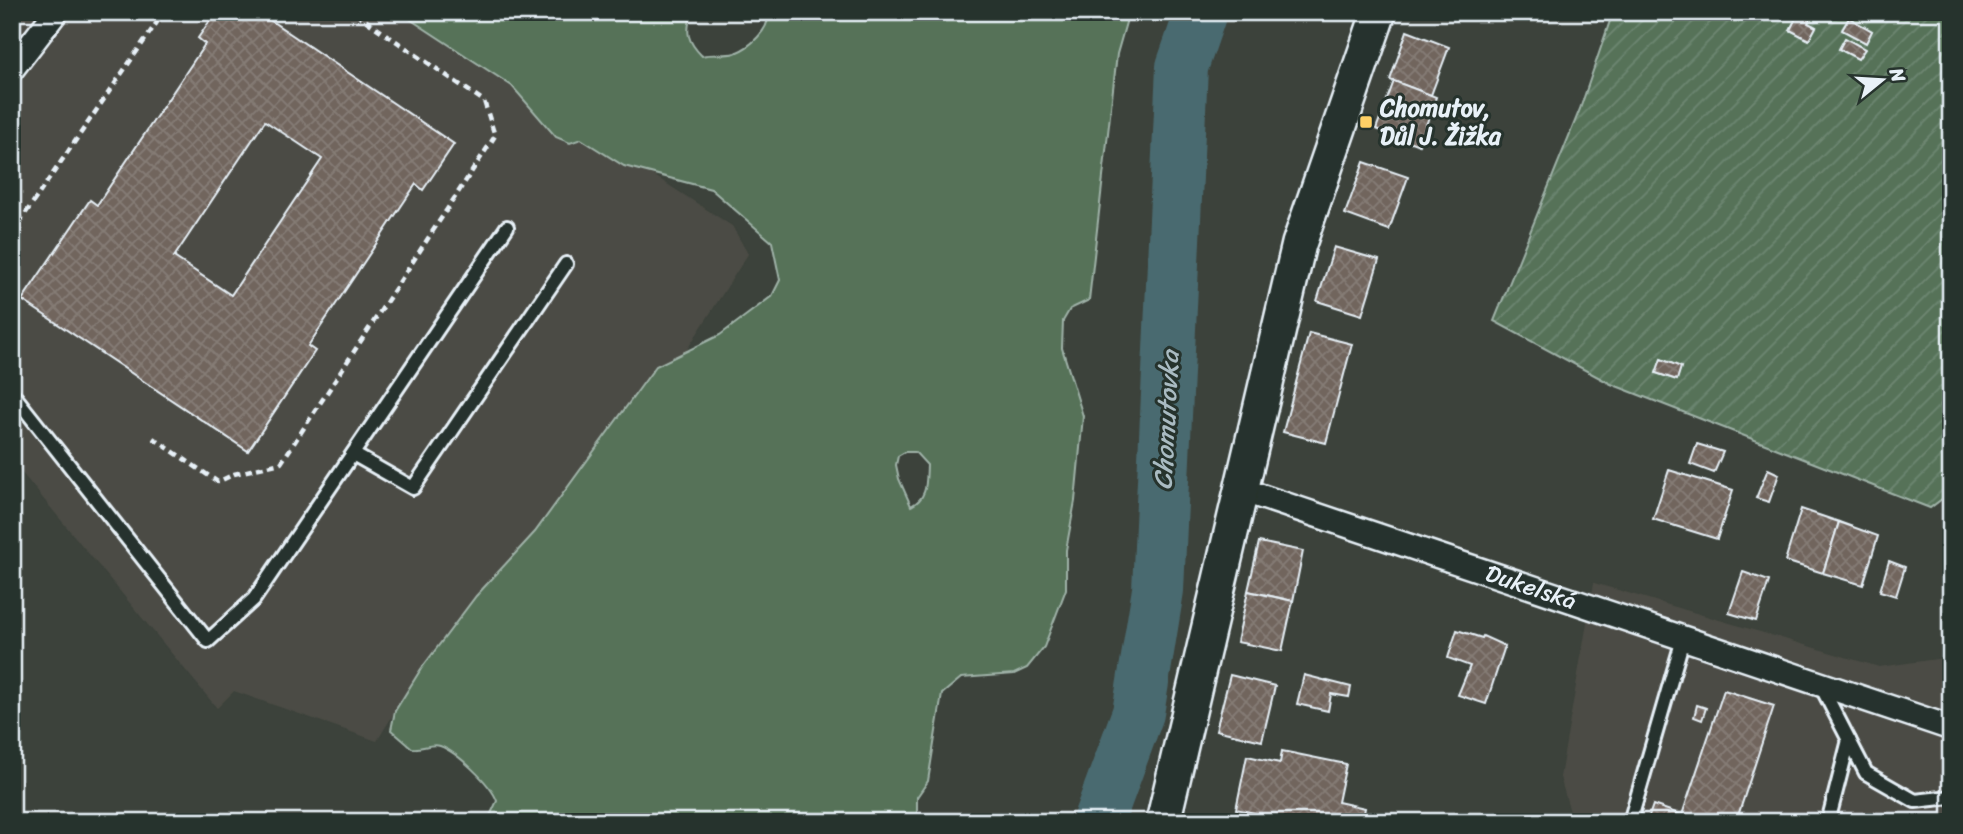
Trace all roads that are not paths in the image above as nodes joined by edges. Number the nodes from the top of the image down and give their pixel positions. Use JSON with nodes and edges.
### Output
{"nodes":[{"id":1,"x":56,"y":12,"type":"edge"},
{"id":2,"x":1379,"y":12,"type":"edge"},
{"id":3,"x":12,"y":69,"type":"edge"},
{"id":4,"x":507,"y":227,"type":"dead end"},
{"id":5,"x":566,"y":264,"type":"dead end"},
{"id":6,"x":12,"y":393,"type":"edge"},
{"id":7,"x":353,"y":454,"type":"junction"},
{"id":8,"x":1240,"y":489,"type":"junction"},
{"id":9,"x":1683,"y":639,"type":"junction"},
{"id":10,"x":1821,"y":686,"type":"junction"},
{"id":11,"x":1951,"y":728,"type":"edge"},
{"id":12,"x":1849,"y":740,"type":"junction"},
{"id":13,"x":1951,"y":797,"type":"edge"},
{"id":14,"x":1632,"y":815,"type":"dead end"},
{"id":15,"x":1163,"y":822,"type":"edge"},
{"id":16,"x":1828,"y":822,"type":"edge"}],
"edges":[{"from":1,"to":3,"type":"street"},
{"from":2,"to":8,"type":"street"},
{"from":4,"to":7,"type":"lane"},
{"from":5,"to":7,"type":"lane"},
{"from":6,"to":7,"type":"lane"},
{"from":8,"to":9,"type":"street","name":"Dukelská"},
{"from":8,"to":15,"type":"street"},
{"from":9,"to":10,"type":"street","name":"Dukelská"},
{"from":9,"to":14,"type":"lane"},
{"from":10,"to":11,"type":"street","name":"Dukelská"},
{"from":10,"to":12,"type":"lane"},
{"from":12,"to":13,"type":"lane"},
{"from":12,"to":16,"type":"lane"}]}
